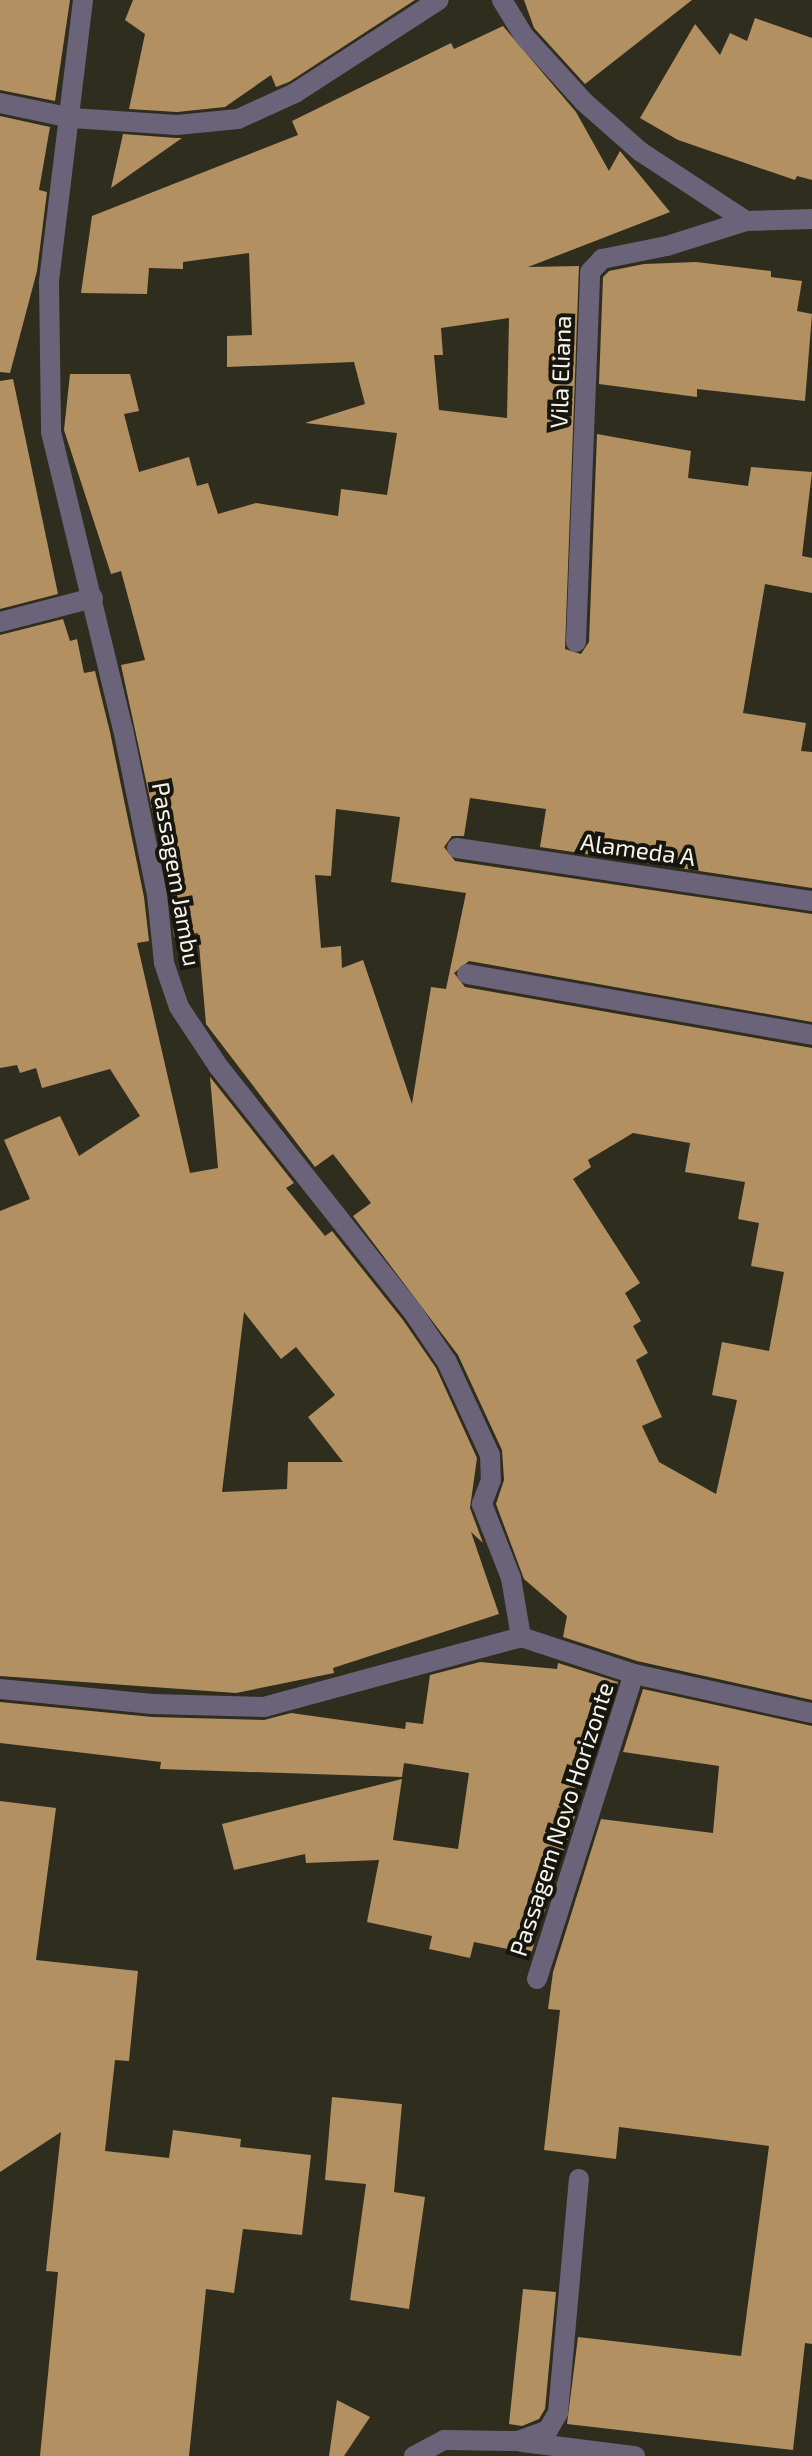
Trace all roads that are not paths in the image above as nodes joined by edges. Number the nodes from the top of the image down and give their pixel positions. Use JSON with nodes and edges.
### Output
{"nodes":[{"id":1,"x":83,"y":0,"type":"edge"},
{"id":2,"x":439,"y":0,"type":"edge"},
{"id":3,"x":502,"y":0,"type":"edge"},
{"id":4,"x":0,"y":103,"type":"edge"},
{"id":5,"x":72,"y":118,"type":"junction"},
{"id":6,"x":812,"y":219,"type":"edge"},
{"id":7,"x":746,"y":221,"type":"junction"},
{"id":8,"x":93,"y":598,"type":"junction"},
{"id":9,"x":0,"y":622,"type":"edge"},
{"id":10,"x":576,"y":642,"type":"dead end"},
{"id":11,"x":457,"y":848,"type":"dead end"},
{"id":12,"x":812,"y":901,"type":"edge"},
{"id":13,"x":467,"y":974,"type":"dead end"},
{"id":14,"x":812,"y":1035,"type":"edge"},
{"id":15,"x":521,"y":1637,"type":"junction"},
{"id":16,"x":634,"y":1674,"type":"junction"},
{"id":17,"x":0,"y":1689,"type":"edge"},
{"id":18,"x":812,"y":1713,"type":"edge"},
{"id":19,"x":537,"y":1979,"type":"dead end"},
{"id":20,"x":579,"y":2179,"type":"dead end"},
{"id":21,"x":518,"y":2441,"type":"junction"},
{"id":22,"x":433,"y":2449,"type":"edge"},
{"id":23,"x":414,"y":2456,"type":"edge"},
{"id":24,"x":635,"y":2456,"type":"edge"}],
"edges":[{"from":1,"to":5,"type":"street","name":"Passagem Jambu"},
{"from":2,"to":5,"type":"street"},
{"from":3,"to":7,"type":"street"},
{"from":4,"to":5,"type":"street"},
{"from":5,"to":8,"type":"street","name":"Passagem Jambu"},
{"from":6,"to":7,"type":"street","name":"Vila Eliana"},
{"from":7,"to":10,"type":"street","name":"Vila Eliana"},
{"from":8,"to":9,"type":"street"},
{"from":8,"to":15,"type":"street","name":"Passagem Jambu"},
{"from":11,"to":12,"type":"street","name":"Alameda A"},
{"from":13,"to":14,"type":"street"},
{"from":15,"to":16,"type":"street"},
{"from":15,"to":17,"type":"street"},
{"from":16,"to":18,"type":"street"},
{"from":16,"to":19,"type":"street","name":"Passagem Novo Horizonte"},
{"from":20,"to":21,"type":"street"},
{"from":21,"to":22,"type":"street"},
{"from":21,"to":24,"type":"street"},
{"from":22,"to":23,"type":"street"}]}
